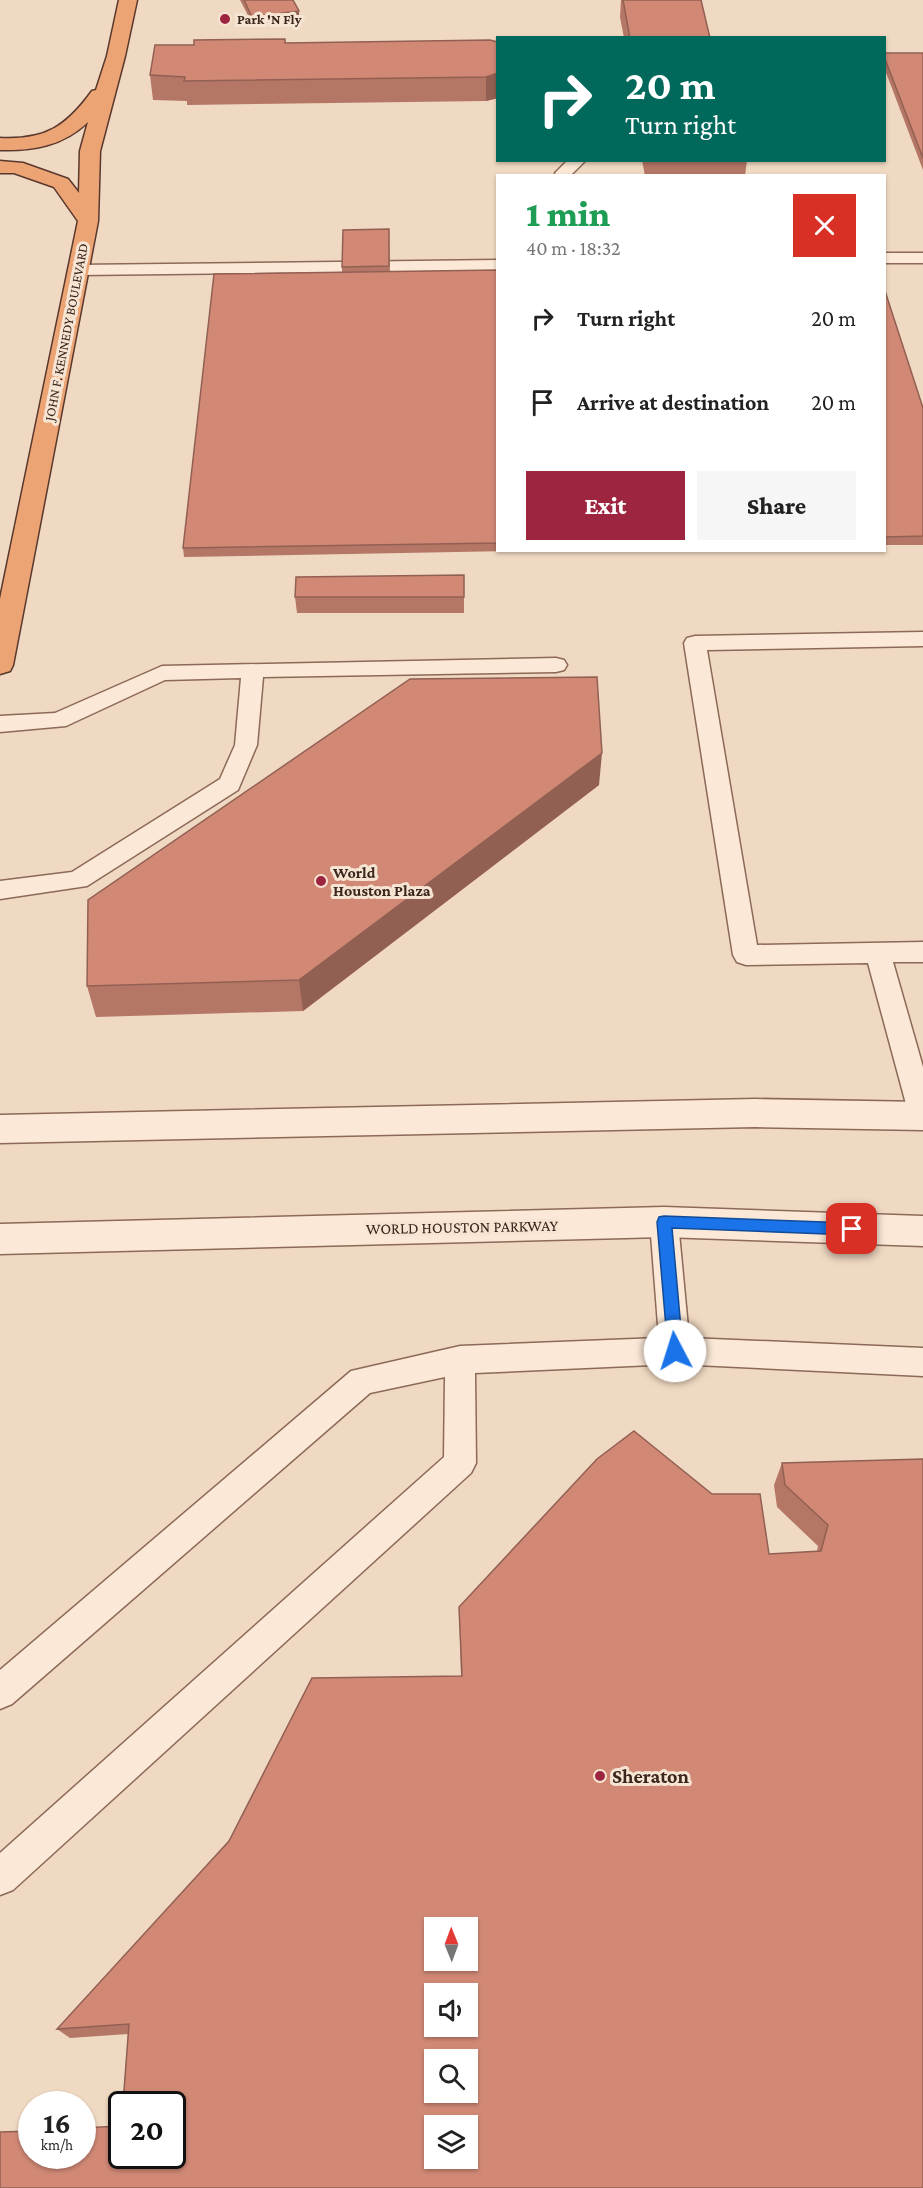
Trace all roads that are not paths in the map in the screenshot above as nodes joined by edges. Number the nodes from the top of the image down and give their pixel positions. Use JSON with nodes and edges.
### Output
{"nodes":[{"id":1,"x":128,"y":0,"type":"edge"},
{"id":2,"x":107,"y":84,"type":"junction"},
{"id":3,"x":0,"y":144,"type":"edge"},
{"id":4,"x":576,"y":162,"type":"edge"},
{"id":5,"x":0,"y":167,"type":"edge"},
{"id":6,"x":563,"y":173,"type":"dead end"},
{"id":7,"x":88,"y":221,"type":"junction"},
{"id":8,"x":886,"y":258,"type":"edge"},
{"id":9,"x":923,"y":258,"type":"edge"},
{"id":10,"x":496,"y":265,"type":"edge"},
{"id":11,"x":78,"y":270,"type":"junction"},
{"id":12,"x":923,"y":639,"type":"edge"},
{"id":13,"x":0,"y":665,"type":"edge"},
{"id":14,"x":556,"y":665,"type":"dead end"},
{"id":15,"x":253,"y":670,"type":"junction"},
{"id":16,"x":0,"y":724,"type":"edge"},
{"id":17,"x":0,"y":890,"type":"edge"},
{"id":18,"x":923,"y":952,"type":"edge"},
{"id":19,"x":878,"y":953,"type":"junction"},
{"id":20,"x":923,"y":1116,"type":"edge"},
{"id":21,"x":0,"y":1129,"type":"edge"},
{"id":22,"x":664,"y":1222,"type":"junction"},
{"id":23,"x":923,"y":1232,"type":"edge"},
{"id":24,"x":0,"y":1239,"type":"edge"},
{"id":25,"x":675,"y":1351,"type":"junction"},
{"id":26,"x":460,"y":1360,"type":"junction"},
{"id":27,"x":923,"y":1362,"type":"edge"},
{"id":28,"x":0,"y":1692,"type":"edge"},
{"id":29,"x":0,"y":1877,"type":"edge"}],
"edges":[{"from":1,"to":2,"type":"highway","name":"JOHN F. KENNEDY BOULEVARD"},
{"from":2,"to":3,"type":"highway"},
{"from":2,"to":7,"type":"highway","name":"JOHN F. KENNEDY BOULEVARD"},
{"from":4,"to":6,"type":"lane"},
{"from":5,"to":7,"type":"highway"},
{"from":7,"to":11,"type":"highway","name":"JOHN F. KENNEDY BOULEVARD"},
{"from":8,"to":9,"type":"lane"},
{"from":10,"to":11,"type":"lane"},
{"from":11,"to":13,"type":"highway","name":"JOHN F. KENNEDY BOULEVARD"},
{"from":12,"to":19,"type":"lane"},
{"from":14,"to":15,"type":"lane"},
{"from":15,"to":16,"type":"lane"},
{"from":15,"to":17,"type":"lane"},
{"from":18,"to":19,"type":"lane"},
{"from":19,"to":20,"type":"lane"},
{"from":20,"to":21,"type":"street"},
{"from":22,"to":23,"type":"street","name":"WORLD HOUSTON PARKWAY"},
{"from":22,"to":24,"type":"street","name":"WORLD HOUSTON PARKWAY"},
{"from":22,"to":25,"type":"lane"},
{"from":25,"to":26,"type":"lane"},
{"from":25,"to":27,"type":"lane"},
{"from":26,"to":28,"type":"lane"},
{"from":26,"to":29,"type":"lane"}]}
